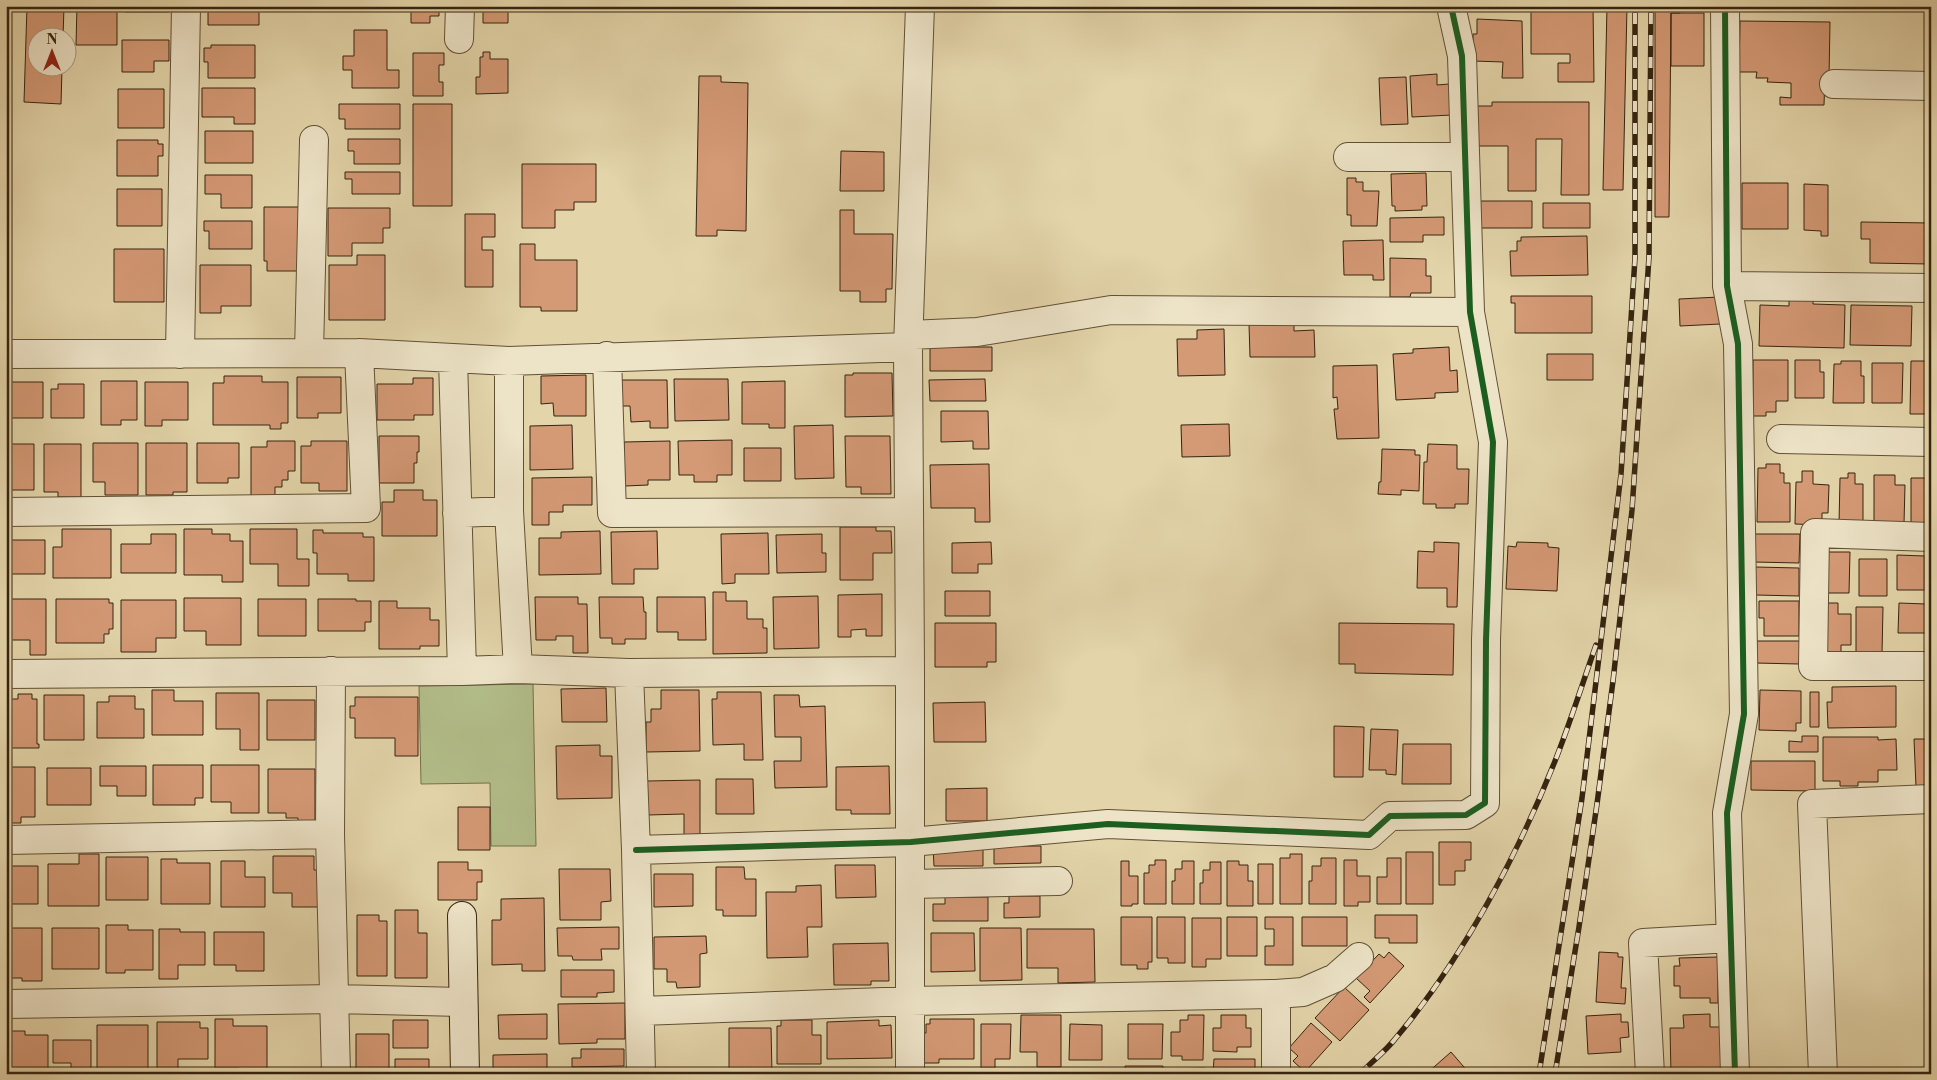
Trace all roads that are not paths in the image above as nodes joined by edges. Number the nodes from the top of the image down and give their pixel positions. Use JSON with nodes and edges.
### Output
{"nodes":[{"id":1,"x":186,"y":6,"type":"edge"},
{"id":2,"x":460,"y":6,"type":"edge"},
{"id":3,"x":920,"y":6,"type":"edge"},
{"id":4,"x":1451,"y":6,"type":"edge"},
{"id":5,"x":1725,"y":6,"type":"edge"},
{"id":6,"x":460,"y":40,"type":"dead end"},
{"id":7,"x":1834,"y":84,"type":"dead end"},
{"id":8,"x":1931,"y":86,"type":"edge"},
{"id":9,"x":314,"y":140,"type":"dead end"},
{"id":10,"x":1348,"y":157,"type":"dead end"},
{"id":11,"x":1465,"y":157,"type":"junction"},
{"id":12,"x":1727,"y":286,"type":"junction"},
{"id":13,"x":1931,"y":288,"type":"edge"},
{"id":14,"x":1470,"y":312,"type":"junction"},
{"id":15,"x":908,"y":341,"type":"junction"},
{"id":16,"x":309,"y":353,"type":"junction"},
{"id":17,"x":359,"y":353,"type":"junction"},
{"id":18,"x":6,"y":354,"type":"edge"},
{"id":19,"x":180,"y":354,"type":"junction"},
{"id":20,"x":607,"y":356,"type":"junction"},
{"id":21,"x":453,"y":359,"type":"junction"},
{"id":22,"x":509,"y":360,"type":"junction"},
{"id":23,"x":1781,"y":438,"type":"dead end"},
{"id":24,"x":1931,"y":442,"type":"edge"},
{"id":25,"x":509,"y":511,"type":"junction"},
{"id":26,"x":6,"y":512,"type":"edge"},
{"id":27,"x":909,"y":512,"type":"junction"},
{"id":28,"x":457,"y":513,"type":"junction"},
{"id":29,"x":1931,"y":537,"type":"edge"},
{"id":30,"x":1931,"y":666,"type":"edge"},
{"id":31,"x":518,"y":669,"type":"junction"},
{"id":32,"x":331,"y":671,"type":"junction"},
{"id":33,"x":910,"y":671,"type":"junction"},
{"id":34,"x":462,"y":672,"type":"junction"},
{"id":35,"x":6,"y":674,"type":"edge"},
{"id":36,"x":629,"y":674,"type":"junction"},
{"id":37,"x":1931,"y":798,"type":"edge"},
{"id":38,"x":330,"y":834,"type":"junction"},
{"id":39,"x":6,"y":840,"type":"edge"},
{"id":40,"x":911,"y":842,"type":"junction"},
{"id":41,"x":636,"y":850,"type":"junction"},
{"id":42,"x":1058,"y":881,"type":"dead end"},
{"id":43,"x":911,"y":884,"type":"junction"},
{"id":44,"x":462,"y":916,"type":"dead end"},
{"id":45,"x":1731,"y":938,"type":"junction"},
{"id":46,"x":1359,"y":957,"type":"dead end"},
{"id":47,"x":1276,"y":994,"type":"junction"},
{"id":48,"x":335,"y":999,"type":"junction"},
{"id":49,"x":910,"y":1001,"type":"junction"},
{"id":50,"x":462,"y":1002,"type":"junction"},
{"id":51,"x":6,"y":1004,"type":"edge"},
{"id":52,"x":641,"y":1011,"type":"junction"},
{"id":53,"x":336,"y":1074,"type":"edge"},
{"id":54,"x":465,"y":1074,"type":"edge"},
{"id":55,"x":641,"y":1074,"type":"edge"},
{"id":56,"x":910,"y":1074,"type":"edge"},
{"id":57,"x":1276,"y":1074,"type":"edge"},
{"id":58,"x":1650,"y":1074,"type":"edge"},
{"id":59,"x":1735,"y":1074,"type":"edge"},
{"id":60,"x":1824,"y":1074,"type":"edge"}],
"edges":[{"from":1,"to":19,"type":"street"},
{"from":2,"to":6,"type":"street"},
{"from":3,"to":15,"type":"street"},
{"from":4,"to":11,"type":"street"},
{"from":5,"to":12,"type":"street"},
{"from":7,"to":8,"type":"street"},
{"from":9,"to":16,"type":"street"},
{"from":10,"to":11,"type":"street"},
{"from":11,"to":14,"type":"street"},
{"from":12,"to":13,"type":"street"},
{"from":12,"to":45,"type":"street"},
{"from":14,"to":15,"type":"street"},
{"from":14,"to":40,"type":"street"},
{"from":15,"to":20,"type":"street"},
{"from":15,"to":27,"type":"street"},
{"from":16,"to":17,"type":"street"},
{"from":16,"to":19,"type":"street"},
{"from":17,"to":21,"type":"street"},
{"from":17,"to":26,"type":"street"},
{"from":18,"to":19,"type":"street"},
{"from":20,"to":22,"type":"street"},
{"from":20,"to":27,"type":"street"},
{"from":21,"to":22,"type":"street"},
{"from":21,"to":28,"type":"street"},
{"from":22,"to":25,"type":"street"},
{"from":23,"to":24,"type":"street"},
{"from":25,"to":28,"type":"street"},
{"from":25,"to":31,"type":"street"},
{"from":27,"to":33,"type":"street"},
{"from":28,"to":34,"type":"street"},
{"from":29,"to":30,"type":"street"},
{"from":31,"to":34,"type":"street"},
{"from":31,"to":36,"type":"street"},
{"from":32,"to":34,"type":"street"},
{"from":32,"to":35,"type":"street"},
{"from":32,"to":38,"type":"street"},
{"from":33,"to":36,"type":"street"},
{"from":33,"to":40,"type":"street"},
{"from":36,"to":41,"type":"street"},
{"from":37,"to":60,"type":"street"},
{"from":38,"to":39,"type":"street"},
{"from":38,"to":48,"type":"street"},
{"from":40,"to":41,"type":"street"},
{"from":40,"to":43,"type":"street"},
{"from":41,"to":52,"type":"street"},
{"from":42,"to":43,"type":"street"},
{"from":43,"to":49,"type":"street"},
{"from":44,"to":50,"type":"street"},
{"from":45,"to":58,"type":"street"},
{"from":45,"to":59,"type":"street"},
{"from":46,"to":47,"type":"street"},
{"from":47,"to":49,"type":"street"},
{"from":47,"to":57,"type":"street"},
{"from":48,"to":50,"type":"street"},
{"from":48,"to":51,"type":"street"},
{"from":48,"to":53,"type":"street"},
{"from":49,"to":52,"type":"street"},
{"from":49,"to":56,"type":"street"},
{"from":50,"to":54,"type":"street"},
{"from":52,"to":55,"type":"street"}]}
